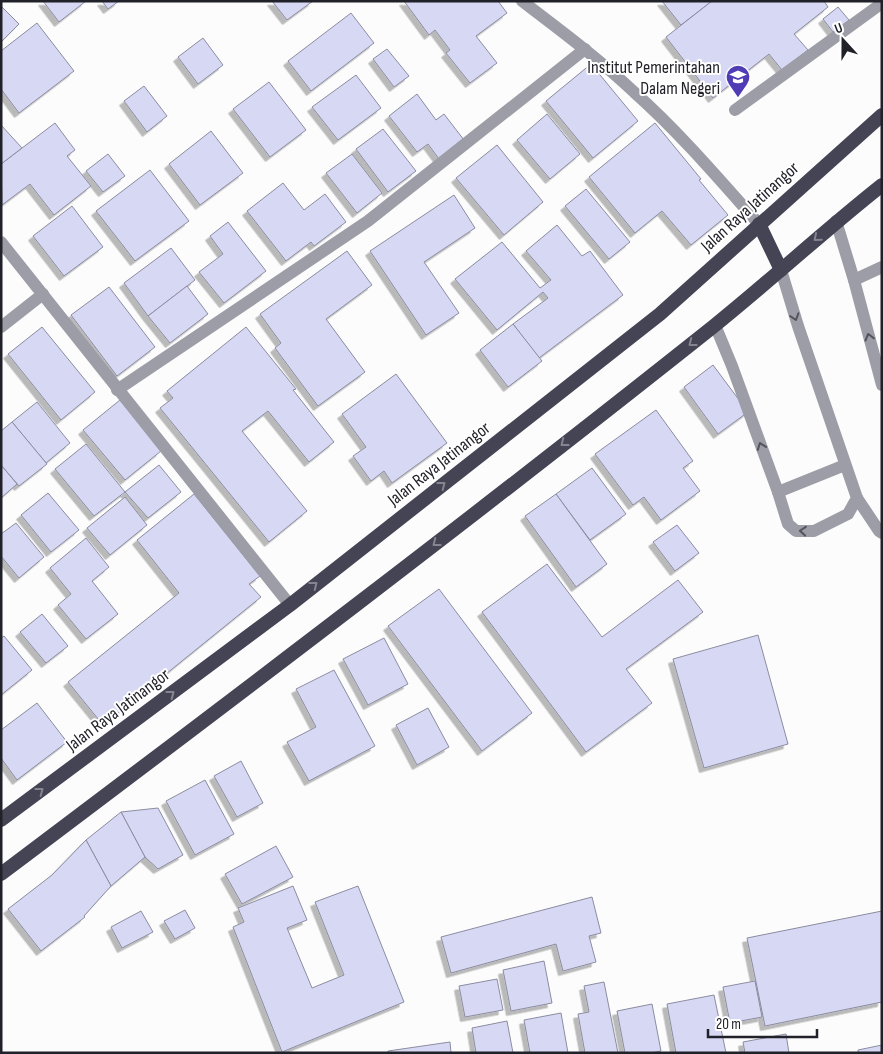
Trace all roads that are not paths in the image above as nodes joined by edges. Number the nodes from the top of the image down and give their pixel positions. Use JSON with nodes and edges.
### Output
{"nodes":[{"id":1,"x":522,"y":1,"type":"edge"},
{"id":2,"x":882,"y":5,"type":"edge"},
{"id":3,"x":585,"y":49,"type":"junction"},
{"id":4,"x":735,"y":110,"type":"dead end"},
{"id":5,"x":882,"y":115,"type":"edge"},
{"id":6,"x":882,"y":186,"type":"edge"},
{"id":7,"x":836,"y":221,"type":"junction"},
{"id":8,"x":759,"y":224,"type":"junction"},
{"id":9,"x":1,"y":242,"type":"edge"},
{"id":10,"x":882,"y":267,"type":"edge"},
{"id":11,"x":781,"y":270,"type":"junction"},
{"id":12,"x":854,"y":280,"type":"junction"},
{"id":13,"x":43,"y":294,"type":"junction"},
{"id":14,"x":715,"y":325,"type":"junction"},
{"id":15,"x":1,"y":327,"type":"edge"},
{"id":16,"x":882,"y":384,"type":"edge"},
{"id":17,"x":117,"y":390,"type":"junction"},
{"id":18,"x":844,"y":465,"type":"junction"},
{"id":19,"x":778,"y":492,"type":"junction"},
{"id":20,"x":857,"y":498,"type":"junction"},
{"id":21,"x":882,"y":533,"type":"edge"},
{"id":22,"x":290,"y":605,"type":"junction"},
{"id":23,"x":1,"y":820,"type":"edge"},
{"id":24,"x":1,"y":874,"type":"edge"}],
"edges":[{"from":1,"to":3,"type":"street"},
{"from":2,"to":4,"type":"street"},
{"from":3,"to":8,"type":"street"},
{"from":3,"to":17,"type":"street"},
{"from":5,"to":8,"type":"highway","name":"Jalan Raya Jatinangor"},
{"from":6,"to":7,"type":"highway"},
{"from":7,"to":11,"type":"highway","one_way":true},
{"from":7,"to":12,"type":"street"},
{"from":8,"to":11,"type":"highway"},
{"from":22,"to":8,"type":"highway","name":"Jalan Raya Jatinangor","one_way":true},
{"from":9,"to":13,"type":"street"},
{"from":10,"to":12,"type":"street"},
{"from":11,"to":14,"type":"highway"},
{"from":11,"to":18,"type":"street","one_way":true},
{"from":16,"to":12,"type":"street","one_way":true},
{"from":13,"to":15,"type":"street"},
{"from":13,"to":17,"type":"street"},
{"from":19,"to":14,"type":"street","one_way":true},
{"from":14,"to":24,"type":"highway","one_way":true},
{"from":17,"to":22,"type":"street"},
{"from":18,"to":19,"type":"street"},
{"from":18,"to":20,"type":"street"},
{"from":20,"to":19,"type":"street","one_way":true},
{"from":20,"to":21,"type":"street"},
{"from":23,"to":22,"type":"highway","name":"Jalan Raya Jatinangor","one_way":true}]}
